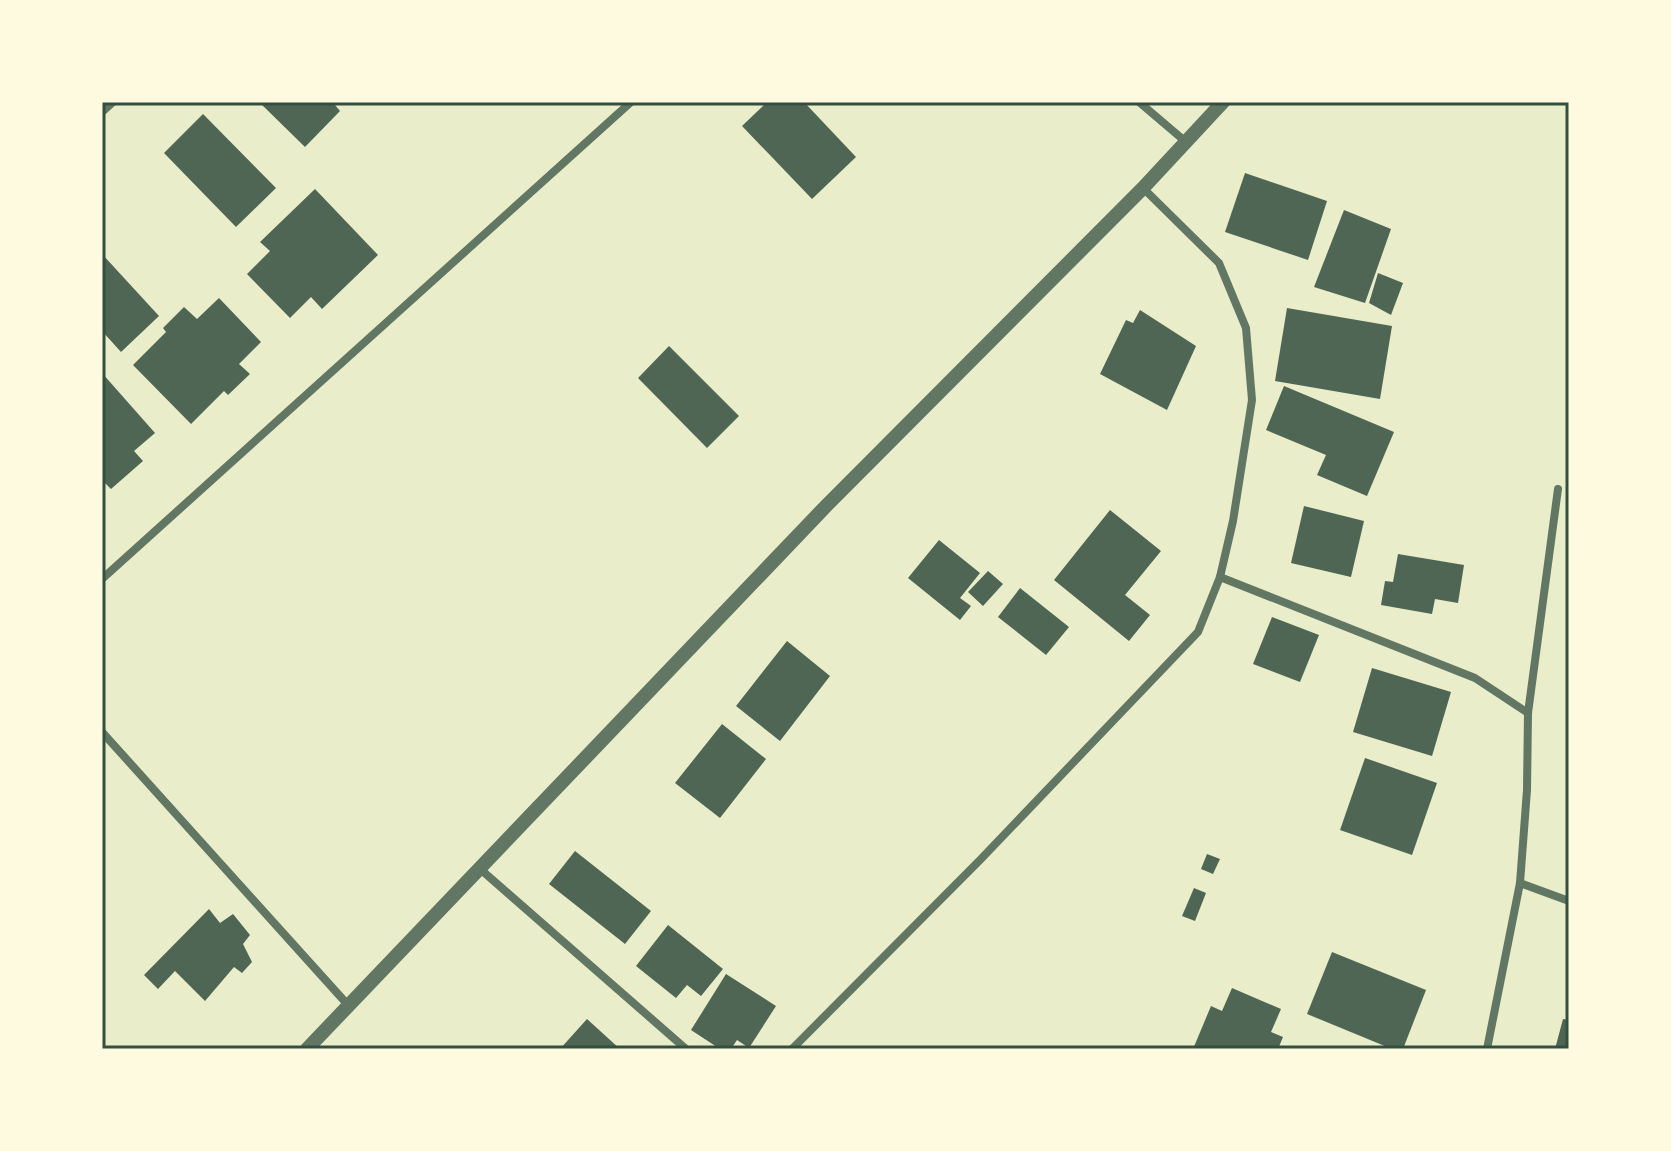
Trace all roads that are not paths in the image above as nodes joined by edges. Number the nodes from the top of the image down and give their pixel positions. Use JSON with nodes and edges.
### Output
{"nodes":[{"id":1,"x":113,"y":102,"type":"edge"},
{"id":2,"x":631,"y":102,"type":"edge"},
{"id":3,"x":1139,"y":102,"type":"edge"},
{"id":4,"x":1223,"y":102,"type":"edge"},
{"id":5,"x":102,"y":112,"type":"edge"},
{"id":6,"x":1186,"y":142,"type":"junction"},
{"id":7,"x":1143,"y":188,"type":"junction"},
{"id":8,"x":1558,"y":489,"type":"dead end"},
{"id":9,"x":1220,"y":577,"type":"junction"},
{"id":10,"x":102,"y":579,"type":"edge"},
{"id":11,"x":1528,"y":713,"type":"junction"},
{"id":12,"x":102,"y":732,"type":"edge"},
{"id":13,"x":479,"y":867,"type":"junction"},
{"id":14,"x":1520,"y":883,"type":"junction"},
{"id":15,"x":1569,"y":901,"type":"edge"},
{"id":16,"x":348,"y":1005,"type":"junction"},
{"id":17,"x":307,"y":1049,"type":"edge"},
{"id":18,"x":686,"y":1049,"type":"edge"},
{"id":19,"x":792,"y":1049,"type":"edge"},
{"id":20,"x":1487,"y":1049,"type":"edge"}],
"edges":[{"from":1,"to":5,"type":"street"},
{"from":2,"to":10,"type":"street"},
{"from":3,"to":6,"type":"street"},
{"from":4,"to":6,"type":"street"},
{"from":6,"to":7,"type":"street"},
{"from":7,"to":9,"type":"street"},
{"from":7,"to":13,"type":"street"},
{"from":8,"to":11,"type":"street"},
{"from":9,"to":11,"type":"street"},
{"from":9,"to":19,"type":"street"},
{"from":11,"to":14,"type":"street"},
{"from":12,"to":16,"type":"street"},
{"from":13,"to":16,"type":"street"},
{"from":13,"to":18,"type":"street"},
{"from":14,"to":15,"type":"street"},
{"from":14,"to":20,"type":"street"},
{"from":16,"to":17,"type":"street"}]}
